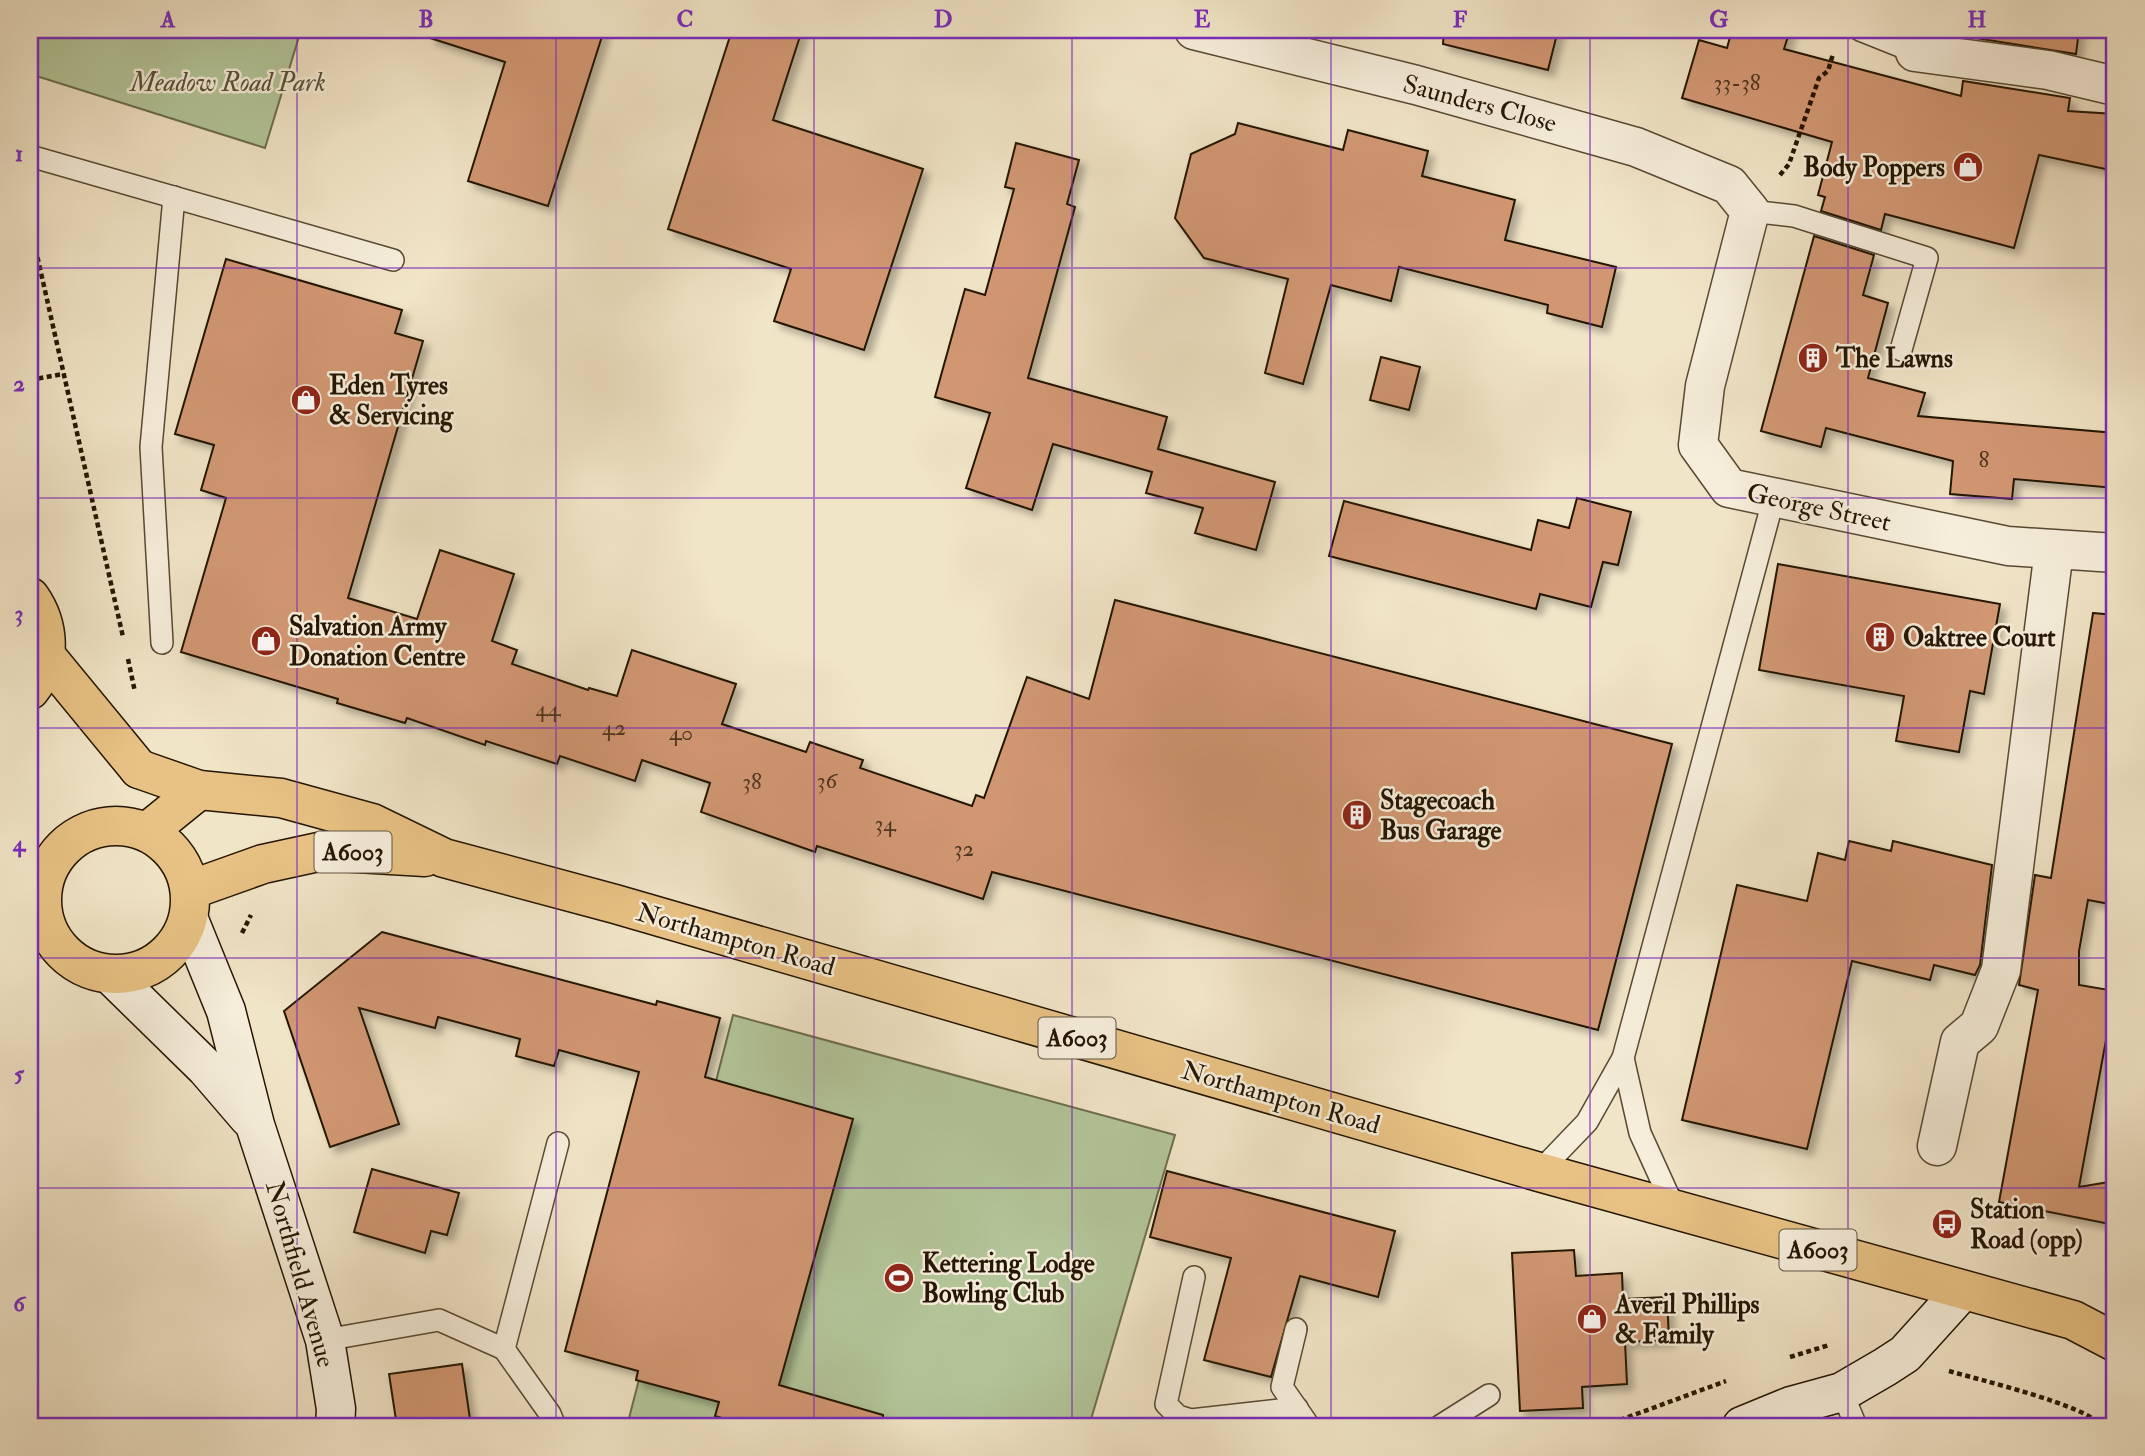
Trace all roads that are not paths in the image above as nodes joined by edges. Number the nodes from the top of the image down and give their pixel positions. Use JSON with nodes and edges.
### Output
{"nodes":[{"id":1,"x":1194,"y":30,"type":"edge"},
{"id":2,"x":1860,"y":30,"type":"edge"},
{"id":3,"x":1257,"y":38,"type":"edge"},
{"id":4,"x":1915,"y":52,"type":"joint"},
{"id":5,"x":2115,"y":86,"type":"edge"},
{"id":6,"x":30,"y":156,"type":"edge"},
{"id":7,"x":174,"y":197,"type":"junction"},
{"id":8,"x":1750,"y":211,"type":"junction"},
{"id":9,"x":393,"y":260,"type":"dead end"},
{"id":10,"x":1902,"y":350,"type":"dead end"},
{"id":11,"x":1774,"y":497,"type":"junction"},
{"id":12,"x":2054,"y":550,"type":"junction"},
{"id":13,"x":2115,"y":553,"type":"edge"},
{"id":14,"x":30,"y":597,"type":"edge"},
{"id":15,"x":162,"y":643,"type":"dead end"},
{"id":16,"x":46,"y":656,"type":"junction"},
{"id":17,"x":30,"y":690,"type":"edge"},
{"id":18,"x":139,"y":769,"type":"junction"},
{"id":19,"x":199,"y":790,"type":"junction"},
{"id":20,"x":142,"y":830,"type":"junction"},
{"id":21,"x":39,"y":853,"type":"edge"},
{"id":22,"x":444,"y":858,"type":"junction"},
{"id":23,"x":189,"y":905,"type":"junction"},
{"id":24,"x":111,"y":975,"type":"junction"},
{"id":25,"x":1623,"y":1058,"type":"junction"},
{"id":26,"x":255,"y":1125,"type":"junction"},
{"id":27,"x":558,"y":1143,"type":"dead end"},
{"id":28,"x":1937,"y":1146,"type":"dead end"},
{"id":29,"x":1539,"y":1172,"type":"junction"},
{"id":30,"x":1675,"y":1210,"type":"junction"},
{"id":31,"x":1194,"y":1277,"type":"dead end"},
{"id":32,"x":1962,"y":1291,"type":"junction"},
{"id":33,"x":1296,"y":1329,"type":"dead end"},
{"id":34,"x":325,"y":1340,"type":"junction"},
{"id":35,"x":2115,"y":1342,"type":"edge"},
{"id":36,"x":504,"y":1349,"type":"junction"},
{"id":37,"x":1489,"y":1395,"type":"dead end"},
{"id":38,"x":1297,"y":1408,"type":"junction"},
{"id":39,"x":1849,"y":1409,"type":"edge"},
{"id":40,"x":335,"y":1426,"type":"edge"},
{"id":41,"x":555,"y":1426,"type":"edge"},
{"id":42,"x":1309,"y":1426,"type":"edge"},
{"id":43,"x":1440,"y":1426,"type":"edge"},
{"id":44,"x":1742,"y":1426,"type":"edge"}],
"edges":[{"from":1,"to":3,"type":"street","name":"Saunders Close"},
{"from":2,"to":4,"type":"lane"},
{"from":3,"to":8,"type":"street","name":"Saunders Close"},
{"from":4,"to":5,"type":"street"},
{"from":6,"to":7,"type":"lane"},
{"from":7,"to":9,"type":"lane"},
{"from":7,"to":15,"type":"lane"},
{"from":8,"to":10,"type":"lane"},
{"from":8,"to":11,"type":"street","name":"George Street"},
{"from":11,"to":12,"type":"street","name":"George Street"},
{"from":11,"to":25,"type":"lane"},
{"from":12,"to":13,"type":"street","name":"George Street"},
{"from":12,"to":28,"type":"street"},
{"from":14,"to":16,"type":"main road"},
{"from":16,"to":17,"type":"main road"},
{"from":16,"to":18,"type":"main road"},
{"from":18,"to":19,"type":"main road","name":"Northampton Road","number":"A6003"},
{"from":18,"to":20,"type":"main road"},
{"from":19,"to":20,"type":"main road"},
{"from":19,"to":22,"type":"main road","name":"Northampton Road","number":"A6003"},
{"from":20,"to":21,"type":"main road"},
{"from":20,"to":23,"type":"main road"},
{"from":21,"to":24,"type":"main road"},
{"from":22,"to":23,"type":"main road","name":"Northampton Road","number":"A6003"},
{"from":22,"to":29,"type":"main road","name":"Northampton Road","number":"A6003"},
{"from":23,"to":24,"type":"main road"},
{"from":23,"to":26,"type":"street","name":"Northfield Avenue"},
{"from":24,"to":26,"type":"street","name":"Northfield Avenue"},
{"from":25,"to":29,"type":"lane"},
{"from":25,"to":30,"type":"lane"},
{"from":26,"to":34,"type":"street","name":"Northfield Avenue"},
{"from":27,"to":36,"type":"lane"},
{"from":29,"to":30,"type":"main road","name":"Northampton Road","number":"A6003"},
{"from":30,"to":32,"type":"main road","name":"Northampton Road","number":"A6003"},
{"from":31,"to":38,"type":"lane"},
{"from":32,"to":35,"type":"main road","name":"Northampton Road","number":"A6003"},
{"from":32,"to":39,"type":"street"},
{"from":33,"to":38,"type":"lane"},
{"from":34,"to":36,"type":"lane"},
{"from":34,"to":40,"type":"street","name":"Northfield Avenue"},
{"from":36,"to":41,"type":"lane"},
{"from":37,"to":43,"type":"lane"},
{"from":38,"to":42,"type":"lane"},
{"from":39,"to":44,"type":"street"}]}
